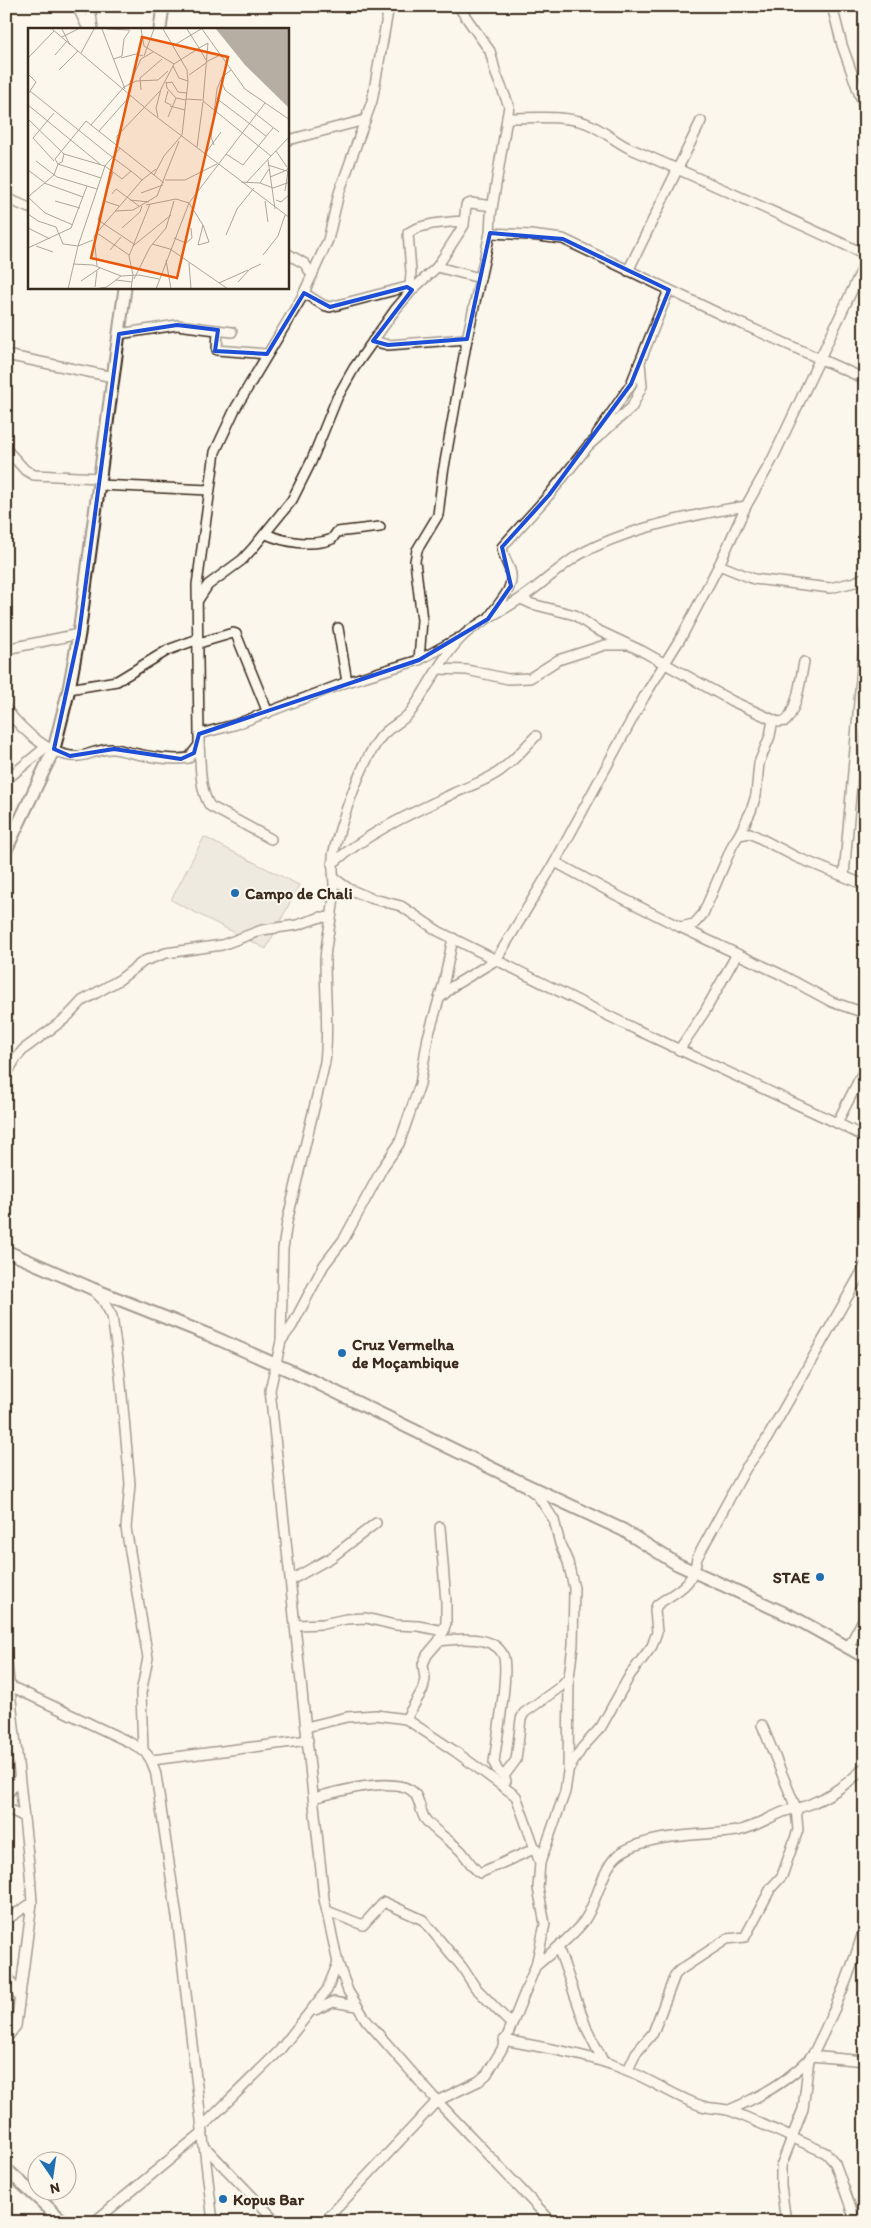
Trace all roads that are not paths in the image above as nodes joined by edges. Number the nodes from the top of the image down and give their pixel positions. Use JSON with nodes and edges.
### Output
{"nodes":[{"id":1,"x":77,"y":6,"type":"edge"},
{"id":2,"x":90,"y":6,"type":"edge"},
{"id":3,"x":162,"y":6,"type":"edge"},
{"id":4,"x":389,"y":6,"type":"edge"},
{"id":5,"x":458,"y":6,"type":"edge"},
{"id":6,"x":832,"y":6,"type":"edge"},
{"id":7,"x":88,"y":28,"type":"edge"},
{"id":8,"x":93,"y":28,"type":"edge"},
{"id":9,"x":160,"y":28,"type":"edge"},
{"id":10,"x":865,"y":110,"type":"edge"},
{"id":11,"x":507,"y":118,"type":"junction"},
{"id":12,"x":365,"y":120,"type":"junction"},
{"id":13,"x":701,"y":121,"type":"dead end"},
{"id":14,"x":289,"y":140,"type":"edge"},
{"id":15,"x":679,"y":168,"type":"junction"},
{"id":16,"x":6,"y":198,"type":"edge"},
{"id":17,"x":492,"y":206,"type":"junction"},
{"id":18,"x":28,"y":208,"type":"edge"},
{"id":19,"x":464,"y":221,"type":"junction"},
{"id":20,"x":490,"y":233,"type":"junction"},
{"id":21,"x":865,"y":254,"type":"edge"},
{"id":22,"x":289,"y":255,"type":"edge"},
{"id":23,"x":865,"y":263,"type":"edge"},
{"id":24,"x":437,"y":267,"type":"junction"},
{"id":25,"x":628,"y":271,"type":"junction"},
{"id":26,"x":312,"y":275,"type":"junction"},
{"id":27,"x":480,"y":278,"type":"junction"},
{"id":28,"x":126,"y":289,"type":"edge"},
{"id":29,"x":411,"y":289,"type":"junction"},
{"id":30,"x":669,"y":290,"type":"junction"},
{"id":31,"x":304,"y":293,"type":"junction"},
{"id":32,"x":218,"y":330,"type":"junction"},
{"id":33,"x":232,"y":332,"type":"dead end"},
{"id":34,"x":118,"y":334,"type":"junction"},
{"id":35,"x":467,"y":339,"type":"junction"},
{"id":36,"x":373,"y":341,"type":"junction"},
{"id":37,"x":267,"y":354,"type":"junction"},
{"id":38,"x":6,"y":355,"type":"edge"},
{"id":39,"x":820,"y":359,"type":"junction"},
{"id":40,"x":640,"y":362,"type":"junction"},
{"id":41,"x":113,"y":377,"type":"junction"},
{"id":42,"x":865,"y":379,"type":"edge"},
{"id":43,"x":588,"y":446,"type":"junction"},
{"id":44,"x":6,"y":449,"type":"edge"},
{"id":45,"x":99,"y":482,"type":"junction"},
{"id":46,"x":209,"y":490,"type":"junction"},
{"id":47,"x":746,"y":506,"type":"junction"},
{"id":48,"x":380,"y":527,"type":"dead end"},
{"id":49,"x":266,"y":534,"type":"junction"},
{"id":50,"x":719,"y":565,"type":"junction"},
{"id":51,"x":865,"y":578,"type":"edge"},
{"id":52,"x":854,"y":582,"type":"junction"},
{"id":53,"x":865,"y":588,"type":"edge"},
{"id":54,"x":521,"y":599,"type":"junction"},
{"id":55,"x":198,"y":600,"type":"junction"},
{"id":56,"x":488,"y":618,"type":"junction"},
{"id":57,"x":338,"y":628,"type":"dead end"},
{"id":58,"x":865,"y":632,"type":"edge"},
{"id":59,"x":79,"y":634,"type":"junction"},
{"id":60,"x":463,"y":636,"type":"junction"},
{"id":61,"x":199,"y":641,"type":"junction"},
{"id":62,"x":630,"y":645,"type":"junction"},
{"id":63,"x":6,"y":649,"type":"edge"},
{"id":64,"x":419,"y":660,"type":"junction"},
{"id":65,"x":804,"y":662,"type":"dead end"},
{"id":66,"x":665,"y":664,"type":"junction"},
{"id":67,"x":438,"y":669,"type":"junction"},
{"id":68,"x":347,"y":682,"type":"junction"},
{"id":69,"x":69,"y":689,"type":"junction"},
{"id":70,"x":6,"y":710,"type":"edge"},
{"id":71,"x":268,"y":713,"type":"junction"},
{"id":72,"x":773,"y":720,"type":"junction"},
{"id":73,"x":199,"y":734,"type":"junction"},
{"id":74,"x":536,"y":736,"type":"dead end"},
{"id":75,"x":199,"y":744,"type":"junction"},
{"id":76,"x":50,"y":748,"type":"junction"},
{"id":77,"x":6,"y":780,"type":"edge"},
{"id":78,"x":739,"y":835,"type":"junction"},
{"id":79,"x":271,"y":839,"type":"dead end"},
{"id":80,"x":6,"y":850,"type":"edge"},
{"id":81,"x":555,"y":862,"type":"junction"},
{"id":82,"x":332,"y":864,"type":"junction"},
{"id":83,"x":844,"y":876,"type":"junction"},
{"id":84,"x":335,"y":879,"type":"junction"},
{"id":85,"x":865,"y":885,"type":"edge"},
{"id":86,"x":331,"y":918,"type":"junction"},
{"id":87,"x":680,"y":927,"type":"junction"},
{"id":88,"x":453,"y":938,"type":"junction"},
{"id":89,"x":736,"y":954,"type":"junction"},
{"id":90,"x":496,"y":960,"type":"junction"},
{"id":91,"x":438,"y":1000,"type":"junction"},
{"id":92,"x":865,"y":1013,"type":"edge"},
{"id":93,"x":679,"y":1050,"type":"junction"},
{"id":94,"x":865,"y":1068,"type":"edge"},
{"id":95,"x":6,"y":1075,"type":"edge"},
{"id":96,"x":838,"y":1123,"type":"junction"},
{"id":97,"x":865,"y":1137,"type":"edge"},
{"id":98,"x":7,"y":1253,"type":"edge"},
{"id":99,"x":865,"y":1266,"type":"edge"},
{"id":100,"x":93,"y":1289,"type":"junction"},
{"id":101,"x":281,"y":1341,"type":"junction"},
{"id":102,"x":276,"y":1364,"type":"junction"},
{"id":103,"x":523,"y":1483,"type":"junction"},
{"id":104,"x":376,"y":1524,"type":"dead end"},
{"id":105,"x":440,"y":1527,"type":"dead end"},
{"id":106,"x":695,"y":1572,"type":"junction"},
{"id":107,"x":291,"y":1580,"type":"junction"},
{"id":108,"x":865,"y":1616,"type":"edge"},
{"id":109,"x":296,"y":1625,"type":"junction"},
{"id":110,"x":444,"y":1631,"type":"junction"},
{"id":111,"x":439,"y":1642,"type":"junction"},
{"id":112,"x":848,"y":1648,"type":"junction"},
{"id":113,"x":6,"y":1654,"type":"edge"},
{"id":114,"x":865,"y":1658,"type":"edge"},
{"id":115,"x":569,"y":1677,"type":"junction"},
{"id":116,"x":8,"y":1685,"type":"edge"},
{"id":117,"x":406,"y":1719,"type":"junction"},
{"id":118,"x":762,"y":1725,"type":"dead end"},
{"id":119,"x":306,"y":1727,"type":"junction"},
{"id":120,"x":308,"y":1740,"type":"junction"},
{"id":121,"x":143,"y":1750,"type":"junction"},
{"id":122,"x":152,"y":1760,"type":"junction"},
{"id":123,"x":865,"y":1768,"type":"edge"},
{"id":124,"x":568,"y":1772,"type":"junction"},
{"id":125,"x":504,"y":1776,"type":"junction"},
{"id":126,"x":19,"y":1778,"type":"junction"},
{"id":127,"x":510,"y":1792,"type":"junction"},
{"id":128,"x":6,"y":1796,"type":"edge"},
{"id":129,"x":314,"y":1798,"type":"junction"},
{"id":130,"x":6,"y":1808,"type":"edge"},
{"id":131,"x":796,"y":1808,"type":"junction"},
{"id":132,"x":23,"y":1816,"type":"junction"},
{"id":133,"x":536,"y":1848,"type":"junction"},
{"id":134,"x":540,"y":1864,"type":"junction"},
{"id":135,"x":32,"y":1903,"type":"junction"},
{"id":136,"x":327,"y":1912,"type":"junction"},
{"id":137,"x":6,"y":1920,"type":"edge"},
{"id":138,"x":865,"y":1926,"type":"edge"},
{"id":139,"x":558,"y":1947,"type":"junction"},
{"id":140,"x":338,"y":1963,"type":"junction"},
{"id":141,"x":536,"y":1965,"type":"junction"},
{"id":142,"x":6,"y":1973,"type":"edge"},
{"id":143,"x":19,"y":1997,"type":"junction"},
{"id":144,"x":357,"y":2006,"type":"junction"},
{"id":145,"x":310,"y":2012,"type":"junction"},
{"id":146,"x":511,"y":2024,"type":"junction"},
{"id":147,"x":6,"y":2039,"type":"edge"},
{"id":148,"x":504,"y":2040,"type":"junction"},
{"id":149,"x":810,"y":2057,"type":"junction"},
{"id":150,"x":603,"y":2061,"type":"junction"},
{"id":151,"x":865,"y":2061,"type":"edge"},
{"id":152,"x":628,"y":2070,"type":"junction"},
{"id":153,"x":437,"y":2100,"type":"junction"},
{"id":154,"x":729,"y":2110,"type":"junction"},
{"id":155,"x":203,"y":2129,"type":"junction"},
{"id":156,"x":791,"y":2137,"type":"junction"},
{"id":157,"x":204,"y":2146,"type":"junction"},
{"id":158,"x":6,"y":2169,"type":"edge"},
{"id":159,"x":548,"y":2220,"type":"edge"},
{"id":160,"x":64,"y":2222,"type":"edge"},
{"id":161,"x":94,"y":2222,"type":"edge"},
{"id":162,"x":213,"y":2222,"type":"edge"},
{"id":163,"x":277,"y":2222,"type":"edge"},
{"id":164,"x":324,"y":2222,"type":"edge"},
{"id":165,"x":786,"y":2222,"type":"edge"},
{"id":166,"x":856,"y":2222,"type":"edge"}],
"edges":[{"from":1,"to":7,"type":"street"},
{"from":2,"to":8,"type":"street"},
{"from":3,"to":9,"type":"street"},
{"from":4,"to":12,"type":"street"},
{"from":5,"to":11,"type":"street"},
{"from":6,"to":10,"type":"street"},
{"from":11,"to":15,"type":"street"},
{"from":11,"to":17,"type":"street"},
{"from":12,"to":14,"type":"street"},
{"from":12,"to":26,"type":"street"},
{"from":13,"to":15,"type":"street"},
{"from":15,"to":21,"type":"street"},
{"from":15,"to":25,"type":"street"},
{"from":16,"to":18,"type":"street"},
{"from":17,"to":19,"type":"street"},
{"from":17,"to":20,"type":"street"},
{"from":19,"to":24,"type":"street"},
{"from":19,"to":29,"type":"street"},
{"from":20,"to":25,"type":"street"},
{"from":20,"to":27,"type":"street"},
{"from":22,"to":26,"type":"street"},
{"from":23,"to":39,"type":"street"},
{"from":24,"to":27,"type":"street"},
{"from":24,"to":29,"type":"street"},
{"from":25,"to":30,"type":"street"},
{"from":26,"to":31,"type":"street"},
{"from":27,"to":35,"type":"street"},
{"from":28,"to":34,"type":"street"},
{"from":29,"to":31,"type":"street"},
{"from":29,"to":36,"type":"street"},
{"from":30,"to":39,"type":"street"},
{"from":30,"to":40,"type":"street"},
{"from":31,"to":37,"type":"street"},
{"from":32,"to":33,"type":"street"},
{"from":32,"to":34,"type":"street"},
{"from":32,"to":37,"type":"street"},
{"from":34,"to":41,"type":"street"},
{"from":35,"to":36,"type":"street"},
{"from":35,"to":64,"type":"street"},
{"from":36,"to":49,"type":"street"},
{"from":37,"to":46,"type":"street"},
{"from":38,"to":41,"type":"street"},
{"from":39,"to":42,"type":"street"},
{"from":39,"to":47,"type":"street"},
{"from":40,"to":43,"type":"street"},
{"from":40,"to":43,"type":"street"},
{"from":41,"to":45,"type":"street"},
{"from":43,"to":56,"type":"street"},
{"from":44,"to":45,"type":"street"},
{"from":45,"to":46,"type":"street"},
{"from":45,"to":59,"type":"street"},
{"from":46,"to":55,"type":"street"},
{"from":47,"to":50,"type":"street"},
{"from":47,"to":54,"type":"street"},
{"from":48,"to":49,"type":"street"},
{"from":49,"to":55,"type":"street"},
{"from":50,"to":52,"type":"street"},
{"from":50,"to":66,"type":"street"},
{"from":51,"to":52,"type":"street"},
{"from":52,"to":53,"type":"street"},
{"from":54,"to":56,"type":"street"},
{"from":54,"to":62,"type":"street"},
{"from":55,"to":61,"type":"street"},
{"from":56,"to":60,"type":"street"},
{"from":57,"to":68,"type":"street"},
{"from":58,"to":83,"type":"street"},
{"from":59,"to":63,"type":"street"},
{"from":59,"to":69,"type":"street"},
{"from":60,"to":64,"type":"street"},
{"from":60,"to":67,"type":"street"},
{"from":61,"to":69,"type":"street"},
{"from":61,"to":71,"type":"street"},
{"from":61,"to":73,"type":"street"},
{"from":62,"to":66,"type":"street"},
{"from":62,"to":67,"type":"street"},
{"from":64,"to":68,"type":"street"},
{"from":65,"to":72,"type":"street"},
{"from":66,"to":72,"type":"street"},
{"from":66,"to":81,"type":"street"},
{"from":67,"to":82,"type":"street"},
{"from":68,"to":71,"type":"street"},
{"from":69,"to":76,"type":"street"},
{"from":70,"to":76,"type":"street"},
{"from":71,"to":73,"type":"street"},
{"from":72,"to":78,"type":"street"},
{"from":73,"to":75,"type":"street"},
{"from":74,"to":82,"type":"street"},
{"from":75,"to":76,"type":"street"},
{"from":75,"to":79,"type":"street"},
{"from":76,"to":77,"type":"street"},
{"from":76,"to":80,"type":"street"},
{"from":78,"to":83,"type":"street"},
{"from":78,"to":87,"type":"street"},
{"from":81,"to":87,"type":"street"},
{"from":81,"to":90,"type":"street"},
{"from":82,"to":84,"type":"street"},
{"from":83,"to":85,"type":"street"},
{"from":84,"to":86,"type":"street"},
{"from":84,"to":88,"type":"street"},
{"from":86,"to":95,"type":"street"},
{"from":86,"to":101,"type":"street"},
{"from":87,"to":89,"type":"street"},
{"from":88,"to":90,"type":"street"},
{"from":88,"to":91,"type":"street"},
{"from":89,"to":92,"type":"street"},
{"from":89,"to":93,"type":"street"},
{"from":90,"to":91,"type":"street"},
{"from":90,"to":93,"type":"street"},
{"from":91,"to":101,"type":"street"},
{"from":93,"to":96,"type":"street"},
{"from":94,"to":96,"type":"street"},
{"from":96,"to":97,"type":"street"},
{"from":98,"to":100,"type":"street"},
{"from":99,"to":106,"type":"street"},
{"from":100,"to":102,"type":"street"},
{"from":100,"to":121,"type":"street"},
{"from":101,"to":102,"type":"street"},
{"from":102,"to":103,"type":"street"},
{"from":102,"to":107,"type":"street"},
{"from":103,"to":106,"type":"street"},
{"from":103,"to":115,"type":"street"},
{"from":104,"to":107,"type":"street"},
{"from":105,"to":110,"type":"street"},
{"from":106,"to":112,"type":"street"},
{"from":106,"to":124,"type":"street"},
{"from":107,"to":109,"type":"street"},
{"from":108,"to":112,"type":"street"},
{"from":109,"to":110,"type":"street"},
{"from":109,"to":119,"type":"street"},
{"from":110,"to":111,"type":"street"},
{"from":111,"to":117,"type":"street"},
{"from":111,"to":125,"type":"street"},
{"from":112,"to":114,"type":"street"},
{"from":113,"to":116,"type":"street"},
{"from":115,"to":124,"type":"street"},
{"from":115,"to":125,"type":"street"},
{"from":116,"to":121,"type":"street"},
{"from":116,"to":126,"type":"street"},
{"from":117,"to":119,"type":"street"},
{"from":117,"to":127,"type":"street"},
{"from":118,"to":131,"type":"street"},
{"from":119,"to":120,"type":"street"},
{"from":120,"to":122,"type":"street"},
{"from":120,"to":129,"type":"street"},
{"from":121,"to":122,"type":"street"},
{"from":122,"to":155,"type":"street"},
{"from":123,"to":131,"type":"street"},
{"from":124,"to":134,"type":"street"},
{"from":125,"to":127,"type":"street"},
{"from":126,"to":128,"type":"street"},
{"from":126,"to":132,"type":"street"},
{"from":127,"to":133,"type":"street"},
{"from":129,"to":133,"type":"street"},
{"from":129,"to":136,"type":"street"},
{"from":130,"to":132,"type":"street"},
{"from":131,"to":139,"type":"street"},
{"from":131,"to":152,"type":"street"},
{"from":132,"to":135,"type":"street"},
{"from":133,"to":134,"type":"street"},
{"from":134,"to":141,"type":"street"},
{"from":135,"to":137,"type":"street"},
{"from":135,"to":143,"type":"street"},
{"from":136,"to":140,"type":"street"},
{"from":136,"to":146,"type":"street"},
{"from":138,"to":149,"type":"street"},
{"from":139,"to":141,"type":"street"},
{"from":139,"to":150,"type":"street"},
{"from":140,"to":144,"type":"street"},
{"from":140,"to":145,"type":"street"},
{"from":141,"to":146,"type":"street"},
{"from":142,"to":143,"type":"street"},
{"from":143,"to":147,"type":"street"},
{"from":144,"to":145,"type":"street"},
{"from":144,"to":153,"type":"street"},
{"from":145,"to":155,"type":"street"},
{"from":146,"to":148,"type":"street"},
{"from":148,"to":150,"type":"street"},
{"from":148,"to":153,"type":"street"},
{"from":149,"to":151,"type":"street"},
{"from":149,"to":154,"type":"street"},
{"from":149,"to":156,"type":"street"},
{"from":150,"to":152,"type":"street"},
{"from":152,"to":154,"type":"street"},
{"from":153,"to":159,"type":"street"},
{"from":153,"to":164,"type":"street"},
{"from":154,"to":156,"type":"street"},
{"from":155,"to":157,"type":"street"},
{"from":155,"to":161,"type":"street"},
{"from":156,"to":165,"type":"street"},
{"from":156,"to":166,"type":"street"},
{"from":157,"to":162,"type":"street"},
{"from":157,"to":163,"type":"street"},
{"from":158,"to":160,"type":"street"}]}
